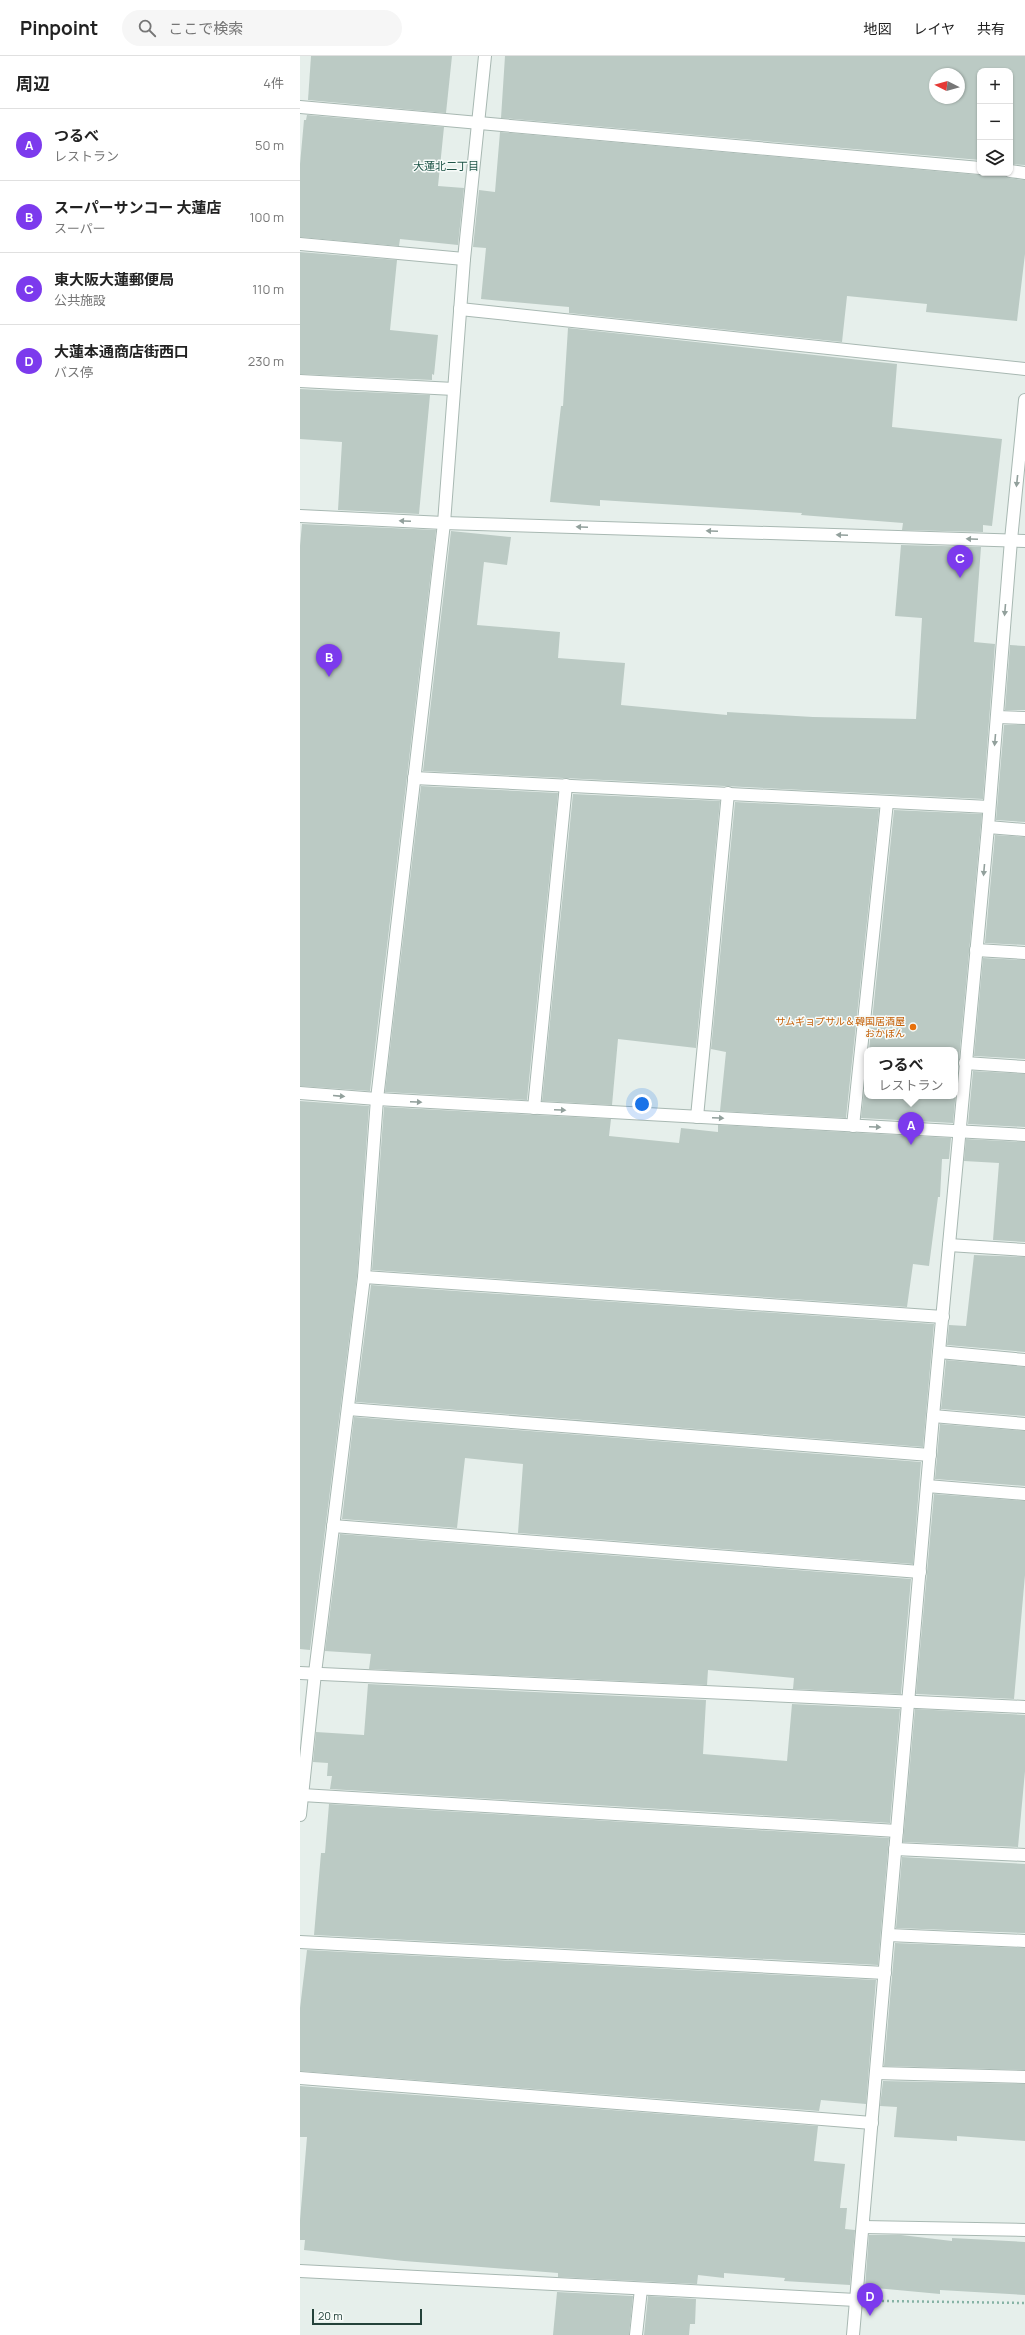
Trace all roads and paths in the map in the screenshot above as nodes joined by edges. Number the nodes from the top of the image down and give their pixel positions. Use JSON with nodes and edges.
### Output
{"nodes":[{"id":1,"x":485,"y":56,"type":"edge"},
{"id":2,"x":300,"y":107,"type":"edge"},
{"id":3,"x":478,"y":123,"type":"junction"},
{"id":4,"x":977,"y":168,"type":"edge"},
{"id":5,"x":1013,"y":171,"type":"edge"},
{"id":6,"x":1025,"y":172,"type":"edge"},
{"id":7,"x":300,"y":244,"type":"edge"},
{"id":8,"x":464,"y":259,"type":"junction"},
{"id":9,"x":460,"y":309,"type":"junction"},
{"id":10,"x":1025,"y":369,"type":"edge"},
{"id":11,"x":300,"y":381,"type":"edge"},
{"id":12,"x":454,"y":389,"type":"junction"},
{"id":13,"x":1025,"y":400,"type":"edge"},
{"id":14,"x":300,"y":516,"type":"edge"},
{"id":15,"x":444,"y":523,"type":"junction"},
{"id":16,"x":1011,"y":540,"type":"junction"},
{"id":17,"x":1025,"y":541,"type":"edge"},
{"id":18,"x":996,"y":717,"type":"junction"},
{"id":19,"x":1025,"y":718,"type":"edge"},
{"id":20,"x":414,"y":778,"type":"junction"},
{"id":21,"x":566,"y":785,"type":"junction"},
{"id":22,"x":728,"y":793,"type":"junction"},
{"id":23,"x":887,"y":802,"type":"junction"},
{"id":24,"x":989,"y":807,"type":"junction"},
{"id":25,"x":988,"y":827,"type":"junction"},
{"id":26,"x":1025,"y":830,"type":"edge"},
{"id":27,"x":976,"y":950,"type":"junction"},
{"id":28,"x":1025,"y":953,"type":"edge"},
{"id":29,"x":965,"y":1063,"type":"junction"},
{"id":30,"x":1025,"y":1067,"type":"edge"},
{"id":31,"x":300,"y":1093,"type":"edge"},
{"id":32,"x":377,"y":1099,"type":"junction"},
{"id":33,"x":534,"y":1108,"type":"junction"},
{"id":34,"x":697,"y":1117,"type":"junction"},
{"id":35,"x":853,"y":1126,"type":"junction"},
{"id":36,"x":959,"y":1132,"type":"junction"},
{"id":37,"x":1025,"y":1135,"type":"edge"},
{"id":38,"x":949,"y":1245,"type":"junction"},
{"id":39,"x":1025,"y":1250,"type":"edge"},
{"id":40,"x":364,"y":1277,"type":"junction"},
{"id":41,"x":943,"y":1318,"type":"junction"},
{"id":42,"x":940,"y":1352,"type":"junction"},
{"id":43,"x":1025,"y":1360,"type":"edge"},
{"id":44,"x":348,"y":1409,"type":"junction"},
{"id":45,"x":933,"y":1416,"type":"junction"},
{"id":46,"x":1025,"y":1424,"type":"edge"},
{"id":47,"x":930,"y":1455,"type":"junction"},
{"id":48,"x":927,"y":1486,"type":"junction"},
{"id":49,"x":1025,"y":1494,"type":"edge"},
{"id":50,"x":333,"y":1526,"type":"junction"},
{"id":51,"x":920,"y":1572,"type":"junction"},
{"id":52,"x":300,"y":1672,"type":"edge"},
{"id":53,"x":315,"y":1673,"type":"junction"},
{"id":54,"x":908,"y":1703,"type":"junction"},
{"id":55,"x":1025,"y":1707,"type":"edge"},
{"id":56,"x":302,"y":1795,"type":"junction"},
{"id":57,"x":300,"y":1815,"type":"edge"},
{"id":58,"x":897,"y":1831,"type":"junction"},
{"id":59,"x":895,"y":1849,"type":"junction"},
{"id":60,"x":1025,"y":1855,"type":"edge"},
{"id":61,"x":888,"y":1935,"type":"junction"},
{"id":62,"x":1025,"y":1941,"type":"edge"},
{"id":63,"x":300,"y":1942,"type":"edge"},
{"id":64,"x":885,"y":1973,"type":"junction"},
{"id":65,"x":876,"y":2072,"type":"junction"},
{"id":66,"x":1025,"y":2077,"type":"edge"},
{"id":67,"x":300,"y":2078,"type":"edge"},
{"id":68,"x":872,"y":2123,"type":"junction"},
{"id":69,"x":863,"y":2227,"type":"junction"},
{"id":70,"x":1025,"y":2230,"type":"edge"},
{"id":71,"x":300,"y":2271,"type":"edge"},
{"id":72,"x":641,"y":2289,"type":"junction"},
{"id":73,"x":856,"y":2300,"type":"junction"},
{"id":74,"x":1025,"y":2303,"type":"edge"},
{"id":75,"x":636,"y":2335,"type":"edge"},
{"id":76,"x":853,"y":2335,"type":"edge"}],
"edges":[{"from":1,"to":3,"type":"street"},
{"from":2,"to":3,"type":"street"},
{"from":3,"to":4,"type":"street"},
{"from":3,"to":8,"type":"street"},
{"from":5,"to":6,"type":"street"},
{"from":7,"to":8,"type":"street"},
{"from":8,"to":9,"type":"street"},
{"from":9,"to":10,"type":"street"},
{"from":9,"to":12,"type":"street"},
{"from":11,"to":12,"type":"street"},
{"from":12,"to":15,"type":"street"},
{"from":13,"to":16,"type":"street","one_way":true},
{"from":15,"to":14,"type":"street","one_way":true},
{"from":16,"to":15,"type":"street","one_way":true},
{"from":15,"to":20,"type":"street"},
{"from":16,"to":17,"type":"street"},
{"from":16,"to":18,"type":"street","one_way":true},
{"from":18,"to":19,"type":"street"},
{"from":18,"to":24,"type":"street","one_way":true},
{"from":20,"to":21,"type":"street"},
{"from":20,"to":32,"type":"street"},
{"from":21,"to":22,"type":"street"},
{"from":21,"to":33,"type":"street"},
{"from":22,"to":23,"type":"street"},
{"from":22,"to":34,"type":"street"},
{"from":23,"to":24,"type":"street"},
{"from":23,"to":35,"type":"street"},
{"from":24,"to":25,"type":"street"},
{"from":25,"to":26,"type":"street"},
{"from":25,"to":27,"type":"street","one_way":true},
{"from":27,"to":28,"type":"street"},
{"from":27,"to":29,"type":"street"},
{"from":29,"to":30,"type":"street"},
{"from":29,"to":36,"type":"street"},
{"from":31,"to":32,"type":"street","one_way":true},
{"from":32,"to":33,"type":"street","one_way":true},
{"from":32,"to":40,"type":"street"},
{"from":33,"to":34,"type":"street","one_way":true},
{"from":34,"to":35,"type":"street","one_way":true},
{"from":35,"to":36,"type":"street","one_way":true},
{"from":36,"to":37,"type":"street"},
{"from":36,"to":38,"type":"street"},
{"from":38,"to":39,"type":"street"},
{"from":38,"to":41,"type":"street"},
{"from":40,"to":41,"type":"street"},
{"from":40,"to":44,"type":"street"},
{"from":41,"to":42,"type":"street"},
{"from":42,"to":43,"type":"street"},
{"from":42,"to":45,"type":"street"},
{"from":44,"to":47,"type":"street"},
{"from":44,"to":50,"type":"street"},
{"from":45,"to":46,"type":"street"},
{"from":45,"to":47,"type":"street"},
{"from":47,"to":48,"type":"street"},
{"from":48,"to":49,"type":"street"},
{"from":48,"to":51,"type":"street"},
{"from":50,"to":51,"type":"street"},
{"from":50,"to":53,"type":"street"},
{"from":51,"to":54,"type":"street"},
{"from":52,"to":53,"type":"street"},
{"from":53,"to":54,"type":"street"},
{"from":53,"to":56,"type":"street"},
{"from":54,"to":55,"type":"street"},
{"from":54,"to":58,"type":"street"},
{"from":56,"to":57,"type":"street"},
{"from":56,"to":58,"type":"street"},
{"from":58,"to":59,"type":"street"},
{"from":59,"to":60,"type":"street"},
{"from":59,"to":61,"type":"street"},
{"from":61,"to":62,"type":"street"},
{"from":61,"to":64,"type":"street"},
{"from":63,"to":64,"type":"street"},
{"from":64,"to":65,"type":"street"},
{"from":65,"to":66,"type":"street"},
{"from":65,"to":68,"type":"street"},
{"from":67,"to":68,"type":"street"},
{"from":68,"to":69,"type":"street"},
{"from":69,"to":70,"type":"street"},
{"from":69,"to":73,"type":"street"},
{"from":71,"to":72,"type":"street"},
{"from":72,"to":73,"type":"street"},
{"from":72,"to":75,"type":"street"},
{"from":73,"to":74,"type":"path"},
{"from":73,"to":76,"type":"street"}]}
